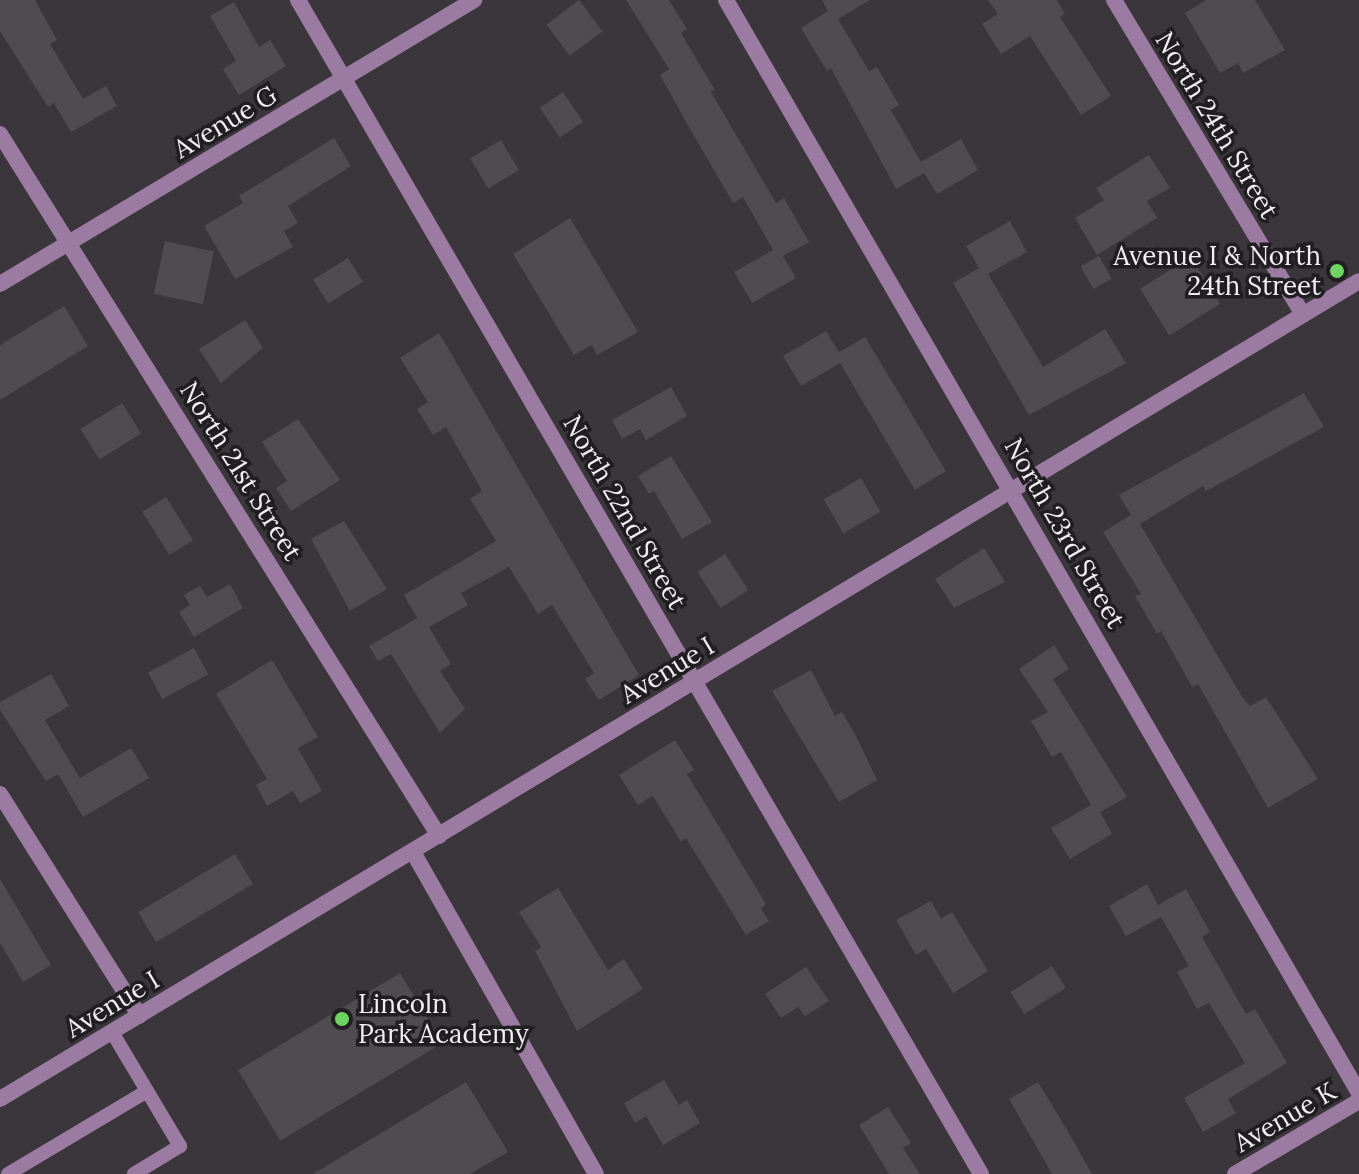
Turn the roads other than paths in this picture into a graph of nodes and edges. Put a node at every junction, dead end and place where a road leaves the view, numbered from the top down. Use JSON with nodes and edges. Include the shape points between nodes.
{"nodes":[{"id":1,"x":298,"y":0,"type":"edge"},
{"id":2,"x":474,"y":0,"type":"edge"},
{"id":3,"x":726,"y":0,"type":"edge"},
{"id":4,"x":1114,"y":0,"type":"edge"},
{"id":5,"x":343,"y":79,"type":"junction"},
{"id":6,"x":0,"y":134,"type":"edge"},
{"id":7,"x":69,"y":242,"type":"junction"},
{"id":8,"x":1359,"y":281,"type":"edge"},
{"id":9,"x":0,"y":284,"type":"edge"},
{"id":10,"x":1303,"y":315,"type":"junction"},
{"id":11,"x":1011,"y":487,"type":"junction"},
{"id":12,"x":696,"y":681,"type":"junction"},
{"id":13,"x":0,"y":794,"type":"edge"},
{"id":14,"x":439,"y":836,"type":"junction"},
{"id":15,"x":413,"y":852,"type":"junction"},
{"id":16,"x":140,"y":1016,"type":"junction"},
{"id":17,"x":112,"y":1032,"type":"junction"},
{"id":18,"x":147,"y":1091,"type":"junction"},
{"id":19,"x":1359,"y":1093,"type":"edge"},
{"id":20,"x":0,"y":1099,"type":"edge"},
{"id":21,"x":1359,"y":1101,"type":"edge"},
{"id":22,"x":8,"y":1174,"type":"edge"},
{"id":23,"x":134,"y":1174,"type":"edge"},
{"id":24,"x":596,"y":1174,"type":"edge"},
{"id":25,"x":981,"y":1174,"type":"edge"},
{"id":26,"x":1235,"y":1174,"type":"edge"}],
"edges":[{"from":1,"to":5,"type":"street","name":"North 22nd Street"},
{"from":2,"to":5,"type":"street","name":"Avenue G"},
{"from":3,"to":11,"type":"street","name":"North 23rd Street"},
{"from":4,"to":10,"type":"street","name":"North 24th Street"},
{"from":5,"to":7,"type":"street","name":"Avenue G"},
{"from":5,"to":12,"type":"street","name":"North 22nd Street"},
{"from":6,"to":7,"type":"street","name":"North 21st Street"},
{"from":7,"to":9,"type":"street","name":"Avenue G"},
{"from":7,"to":14,"type":"street","name":"North 21st Street"},
{"from":8,"to":10,"type":"street","name":"Avenue I"},
{"from":10,"to":11,"type":"street","name":"Avenue I"},
{"from":11,"to":12,"type":"street","name":"Avenue I"},
{"from":11,"to":19,"type":"street","name":"North 23rd Street"},
{"from":12,"to":14,"type":"street","name":"Avenue I"},
{"from":12,"to":25,"type":"street","name":"North 22nd Street"},
{"from":13,"to":16,"type":"street"},
{"from":14,"to":15,"type":"street","name":"Avenue I"},
{"from":15,"to":16,"type":"street","name":"Avenue I"},
{"from":15,"to":24,"type":"street"},
{"from":16,"to":17,"type":"street","name":"Avenue I"},
{"from":17,"to":18,"type":"lane"},
{"from":17,"to":20,"type":"street","name":"Avenue I"},
{"from":18,"to":22,"type":"lane"},
{"from":18,"to":23,"type":"lane","via":[[180,1146]]},
{"from":21,"to":26,"type":"street","name":"Avenue K"}]}
